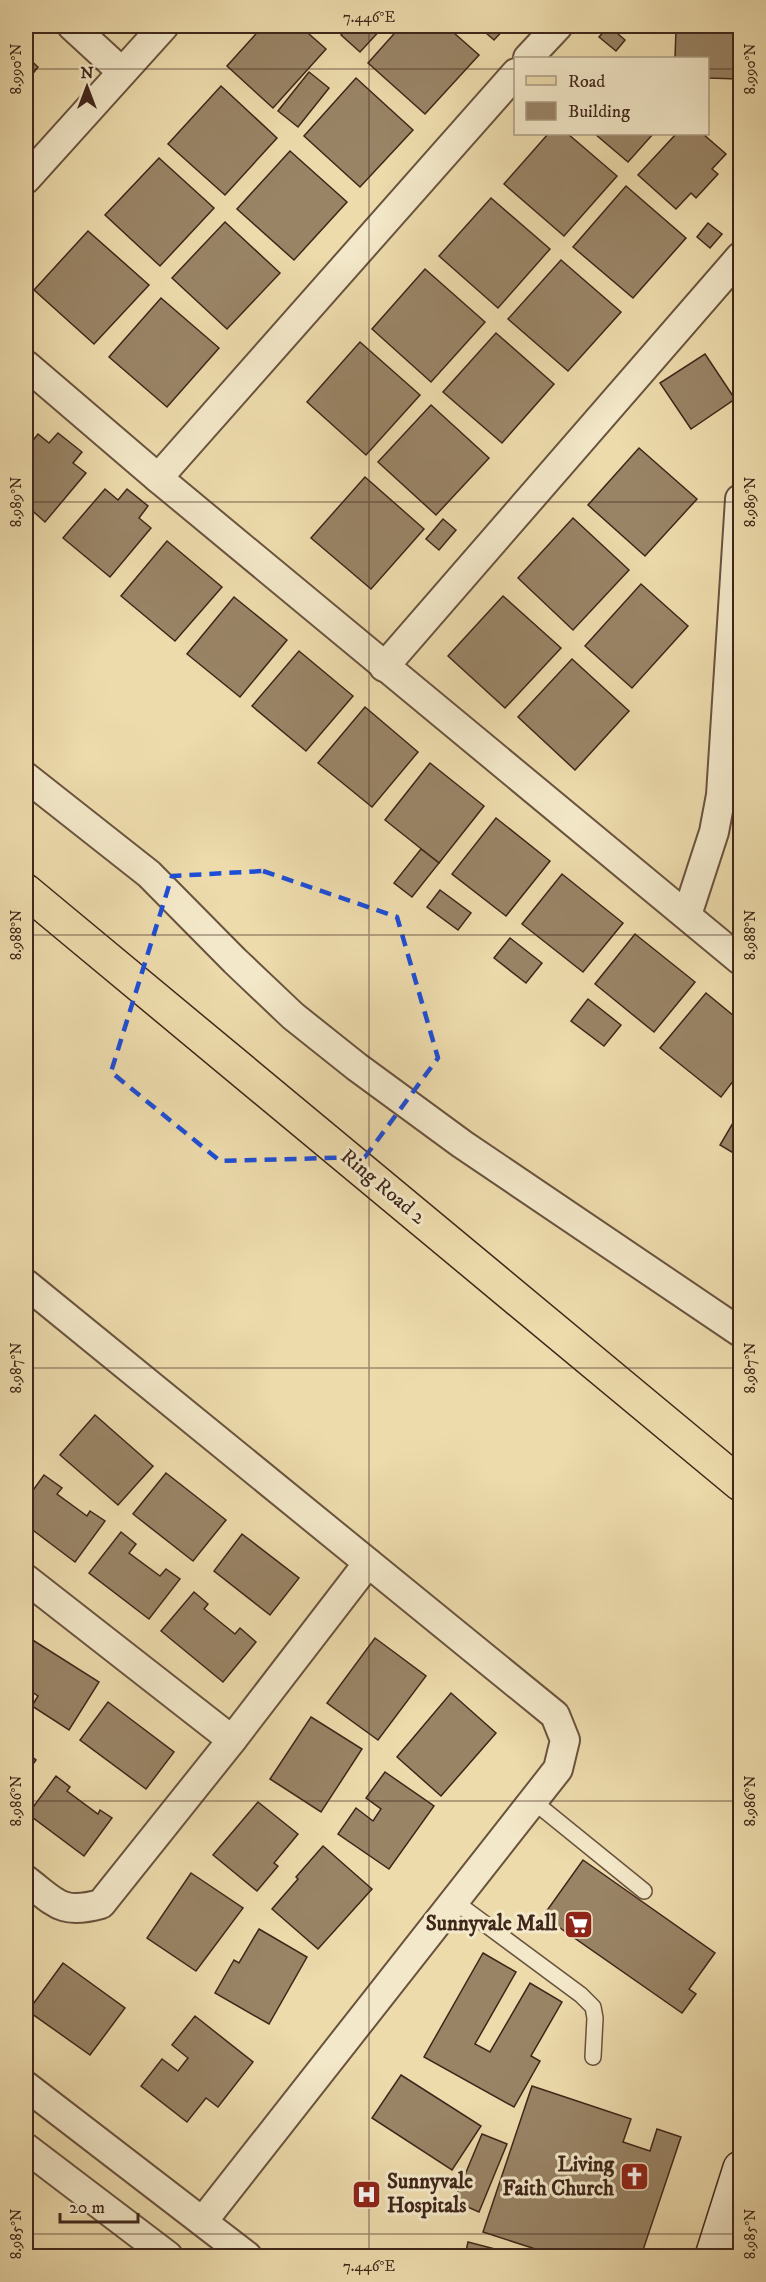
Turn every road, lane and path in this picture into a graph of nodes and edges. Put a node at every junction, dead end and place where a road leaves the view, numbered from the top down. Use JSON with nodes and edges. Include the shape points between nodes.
{"nodes":[{"id":1,"x":72,"y":26,"type":"edge"},
{"id":2,"x":164,"y":26,"type":"edge"},
{"id":3,"x":558,"y":26,"type":"edge"},
{"id":4,"x":529,"y":57,"type":"edge"},
{"id":5,"x":122,"y":72,"type":"junction"},
{"id":6,"x":514,"y":75,"type":"edge"},
{"id":7,"x":26,"y":179,"type":"edge"},
{"id":8,"x":741,"y":256,"type":"edge"},
{"id":9,"x":26,"y":365,"type":"edge"},
{"id":10,"x":158,"y":478,"type":"junction"},
{"id":11,"x":741,"y":500,"type":"edge"},
{"id":12,"x":384,"y":667,"type":"junction"},
{"id":13,"x":26,"y":777,"type":"edge"},
{"id":14,"x":26,"y":891,"type":"edge"},
{"id":15,"x":687,"y":915,"type":"junction"},
{"id":16,"x":741,"y":960,"type":"edge"},
{"id":17,"x":26,"y":1284,"type":"edge"},
{"id":18,"x":741,"y":1332,"type":"edge"},
{"id":19,"x":741,"y":1484,"type":"edge"},
{"id":20,"x":368,"y":1563,"type":"junction"},
{"id":21,"x":26,"y":1579,"type":"edge"},
{"id":22,"x":232,"y":1740,"type":"junction"},
{"id":23,"x":532,"y":1801,"type":"junction"},
{"id":24,"x":26,"y":1880,"type":"edge"},
{"id":25,"x":644,"y":1891,"type":"dead end"},
{"id":26,"x":454,"y":1901,"type":"junction"},
{"id":27,"x":593,"y":2057,"type":"dead end"},
{"id":28,"x":26,"y":2086,"type":"edge"},
{"id":29,"x":26,"y":2148,"type":"edge"},
{"id":30,"x":741,"y":2168,"type":"edge"},
{"id":31,"x":203,"y":2221,"type":"junction"},
{"id":32,"x":168,"y":2256,"type":"edge"},
{"id":33,"x":247,"y":2256,"type":"edge"},
{"id":34,"x":712,"y":2256,"type":"edge"}],
"edges":[{"from":1,"to":5,"type":"street"},
{"from":2,"to":5,"type":"street"},
{"from":3,"to":4,"type":"street"},
{"from":5,"to":7,"type":"street"},
{"from":6,"to":10,"type":"street"},
{"from":8,"to":12,"type":"street"},
{"from":9,"to":10,"type":"street"},
{"from":10,"to":12,"type":"street"},
{"from":11,"to":15,"type":"street","via":[[721,795],[714,832]]},
{"from":12,"to":15,"type":"street"},
{"from":13,"to":18,"type":"street","via":[[148,874],[293,1016],[357,1067],[481,1157]]},
{"from":14,"to":19,"type":"main road","name":"Ring Road 2"},
{"from":15,"to":16,"type":"street"},
{"from":17,"to":20,"type":"street"},
{"from":20,"to":22,"type":"street"},
{"from":20,"to":23,"type":"street","via":[[555,1715],[565,1740],[558,1769]]},
{"from":21,"to":22,"type":"street"},
{"from":22,"to":24,"type":"street","via":[[101,1904],[80,1910],[61,1907]]},
{"from":23,"to":25,"type":"lane"},
{"from":23,"to":26,"type":"street"},
{"from":26,"to":27,"type":"lane","via":[[593,2007]]},
{"from":26,"to":31,"type":"street"},
{"from":28,"to":31,"type":"street"},
{"from":29,"to":32,"type":"street"},
{"from":30,"to":34,"type":"main road"},
{"from":31,"to":33,"type":"street"}]}
